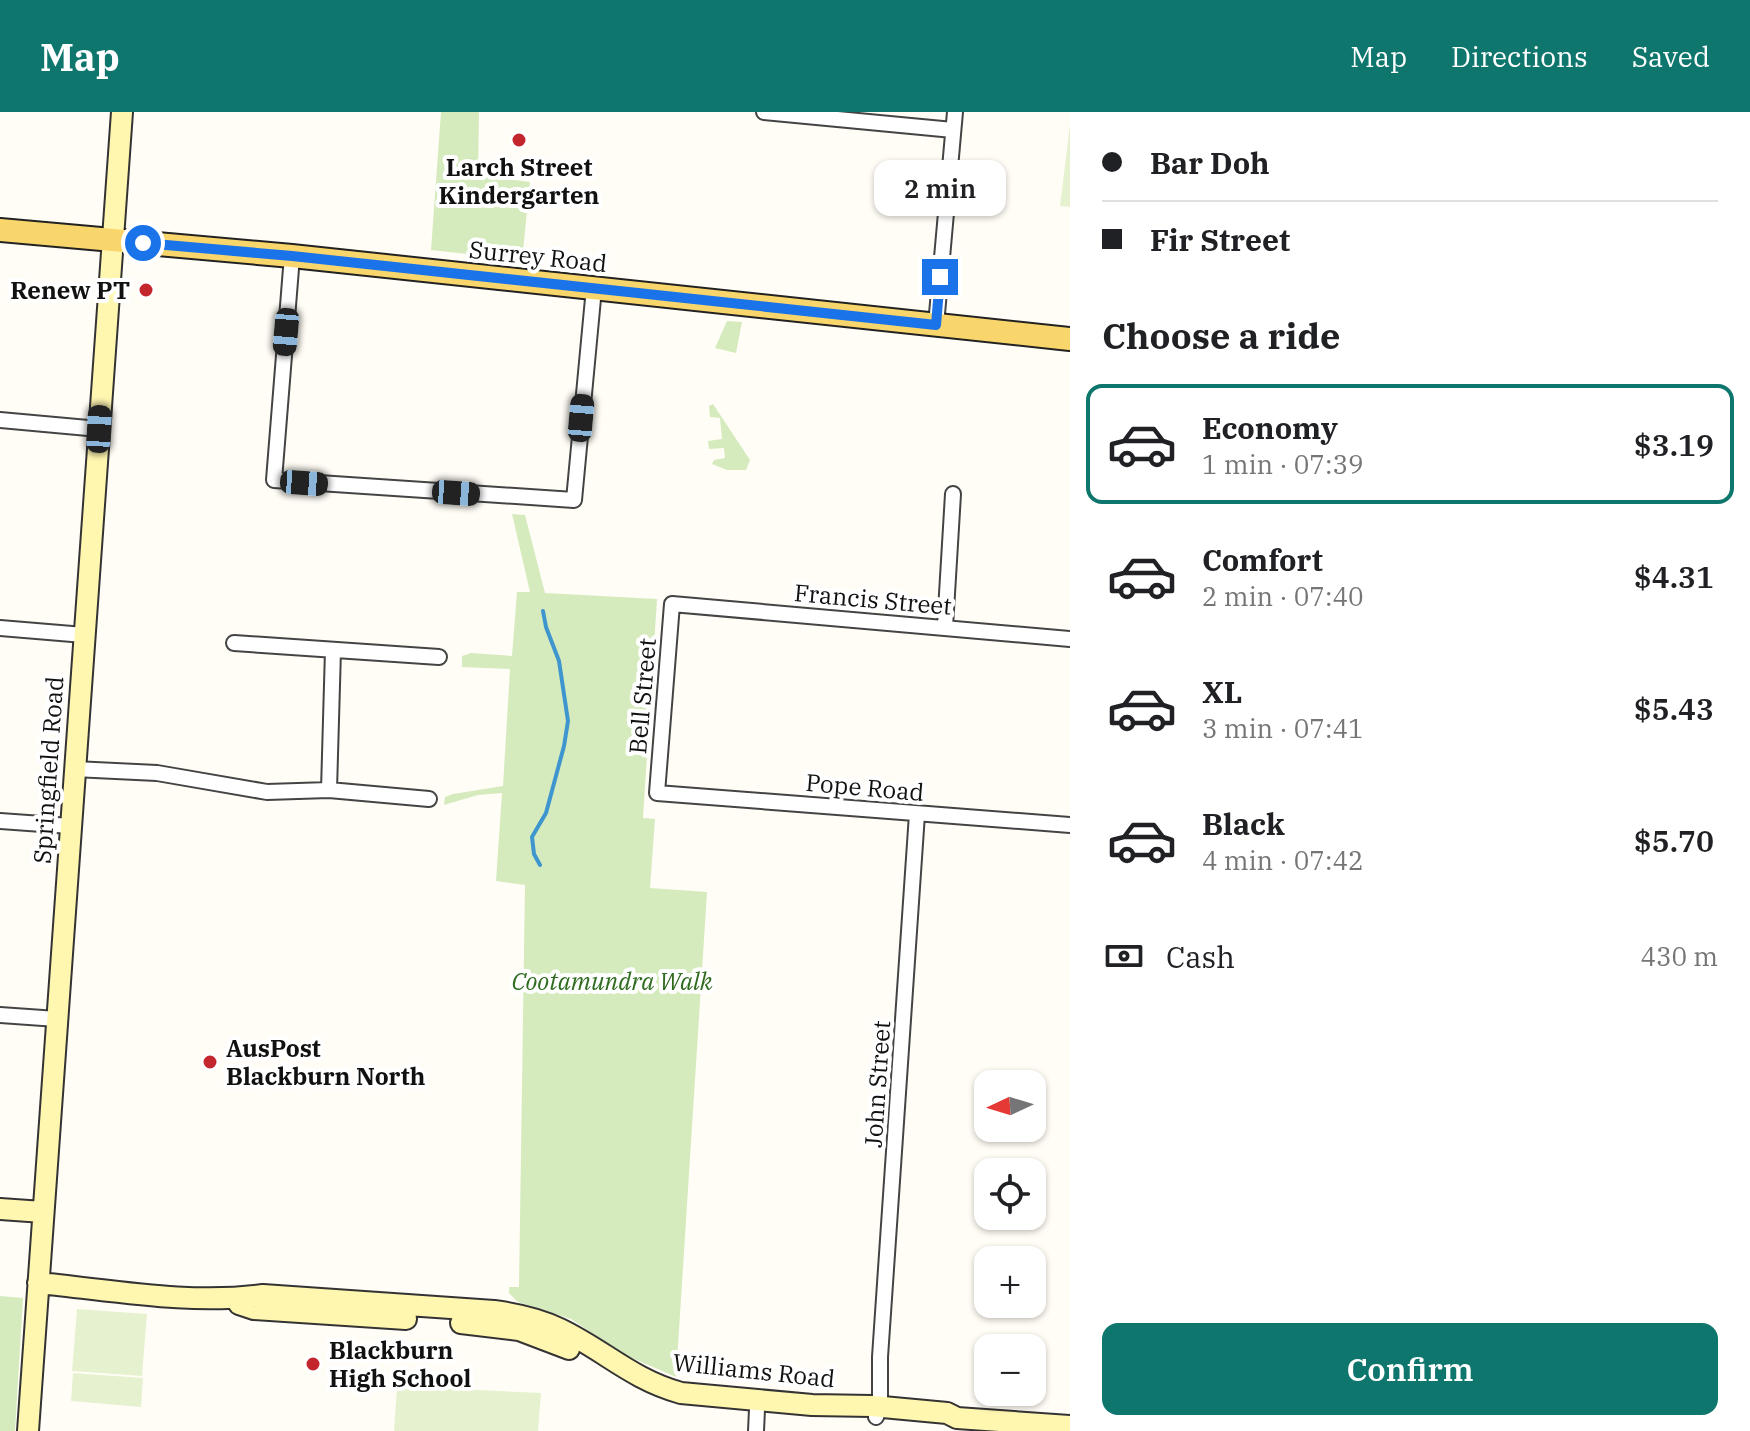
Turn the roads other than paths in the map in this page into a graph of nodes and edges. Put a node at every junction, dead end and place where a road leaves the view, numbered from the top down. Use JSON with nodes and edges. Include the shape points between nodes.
{"nodes":[{"id":1,"x":122,"y":112,"type":"edge"},
{"id":2,"x":764,"y":112,"type":"edge"},
{"id":3,"x":955,"y":112,"type":"edge"},
{"id":4,"x":953,"y":130,"type":"junction"},
{"id":5,"x":0,"y":230,"type":"edge"},
{"id":6,"x":113,"y":241,"type":"junction"},
{"id":7,"x":292,"y":256,"type":"junction"},
{"id":8,"x":594,"y":288,"type":"junction"},
{"id":9,"x":936,"y":325,"type":"junction"},
{"id":10,"x":1070,"y":339,"type":"edge"},
{"id":11,"x":0,"y":420,"type":"edge"},
{"id":12,"x":99,"y":429,"type":"junction"},
{"id":13,"x":953,"y":494,"type":"dead end"},
{"id":14,"x":672,"y":604,"type":"joint"},
{"id":15,"x":945,"y":627,"type":"junction"},
{"id":16,"x":0,"y":628,"type":"edge"},
{"id":17,"x":84,"y":635,"type":"junction"},
{"id":18,"x":1070,"y":639,"type":"edge"},
{"id":19,"x":234,"y":643,"type":"dead end"},
{"id":20,"x":333,"y":650,"type":"junction"},
{"id":21,"x":439,"y":657,"type":"dead end"},
{"id":22,"x":74,"y":769,"type":"junction"},
{"id":23,"x":329,"y":790,"type":"junction"},
{"id":24,"x":657,"y":793,"type":"joint"},
{"id":25,"x":429,"y":799,"type":"dead end"},
{"id":26,"x":917,"y":814,"type":"junction"},
{"id":27,"x":0,"y":821,"type":"edge"},
{"id":28,"x":1070,"y":825,"type":"edge"},
{"id":29,"x":70,"y":826,"type":"junction"},
{"id":30,"x":0,"y":1015,"type":"edge"},
{"id":31,"x":57,"y":1019,"type":"junction"},
{"id":32,"x":0,"y":1209,"type":"edge"},
{"id":33,"x":43,"y":1212,"type":"junction"},
{"id":34,"x":38,"y":1283,"type":"junction"},
{"id":35,"x":415,"y":1306,"type":"junction"},
{"id":36,"x":351,"y":1308,"type":"junction"},
{"id":37,"x":397,"y":1318,"type":"junction"},
{"id":38,"x":660,"y":1394,"type":"junction"},
{"id":39,"x":757,"y":1404,"type":"junction"},
{"id":40,"x":884,"y":1412,"type":"junction"},
{"id":41,"x":1014,"y":1426,"type":"edge"},
{"id":42,"x":1070,"y":1426,"type":"edge"},
{"id":43,"x":28,"y":1431,"type":"edge"},
{"id":44,"x":756,"y":1431,"type":"edge"}],
"edges":[{"from":1,"to":6,"type":"main road","name":"Springfield Road"},
{"from":2,"to":4,"type":"street"},
{"from":3,"to":4,"type":"street"},
{"from":4,"to":9,"type":"street"},
{"from":5,"to":6,"type":"main road","name":"Surrey Road"},
{"from":6,"to":7,"type":"main road","name":"Surrey Road"},
{"from":6,"to":12,"type":"main road","name":"Springfield Road"},
{"from":7,"to":8,"type":"main road","name":"Surrey Road"},
{"from":7,"to":8,"type":"street","via":[[274,480],[574,500]]},
{"from":8,"to":9,"type":"main road","name":"Surrey Road"},
{"from":9,"to":10,"type":"main road","name":"Surrey Road"},
{"from":11,"to":12,"type":"street"},
{"from":12,"to":17,"type":"main road","name":"Springfield Road"},
{"from":13,"to":15,"type":"street"},
{"from":14,"to":15,"type":"street","name":"Francis Street"},
{"from":14,"to":24,"type":"street","name":"Bell Street"},
{"from":15,"to":18,"type":"street","name":"Francis Street"},
{"from":16,"to":17,"type":"street"},
{"from":17,"to":22,"type":"main road","name":"Springfield Road"},
{"from":19,"to":20,"type":"street"},
{"from":20,"to":21,"type":"street"},
{"from":20,"to":23,"type":"street"},
{"from":22,"to":23,"type":"street","via":[[157,773],[267,792]]},
{"from":22,"to":29,"type":"main road","name":"Springfield Road"},
{"from":23,"to":25,"type":"street"},
{"from":24,"to":26,"type":"street","name":"Pope Road"},
{"from":26,"to":28,"type":"street","name":"Pope Road"},
{"from":26,"to":40,"type":"street","name":"John Street","via":[[880,1357]]},
{"from":27,"to":29,"type":"street"},
{"from":29,"to":31,"type":"main road","name":"Springfield Road"},
{"from":30,"to":31,"type":"street"},
{"from":31,"to":33,"type":"main road","name":"Springfield Road"},
{"from":32,"to":33,"type":"main road"},
{"from":33,"to":34,"type":"main road","name":"Springfield Road"},
{"from":34,"to":36,"type":"main road","name":"Williams Road","via":[[227,1300],[263,1295],[296,1305]]},
{"from":34,"to":43,"type":"main road","name":"Springfield Road"},
{"from":35,"to":36,"type":"main road","name":"Williams Road"},
{"from":35,"to":37,"type":"main road"},
{"from":35,"to":38,"type":"main road","name":"Williams Road","via":[[538,1320],[574,1337]]},
{"from":36,"to":37,"type":"main road","name":"Williams Road"},
{"from":37,"to":38,"type":"main road","name":"Williams Road","via":[[484,1324],[537,1335],[580,1354],[623,1384]]},
{"from":38,"to":39,"type":"main road","name":"Williams Road"},
{"from":39,"to":40,"type":"main road","name":"Williams Road"},
{"from":39,"to":44,"type":"street"},
{"from":40,"to":41,"type":"main road","name":"Williams Road"},
{"from":41,"to":42,"type":"main road","name":"Williams Road"}]}
